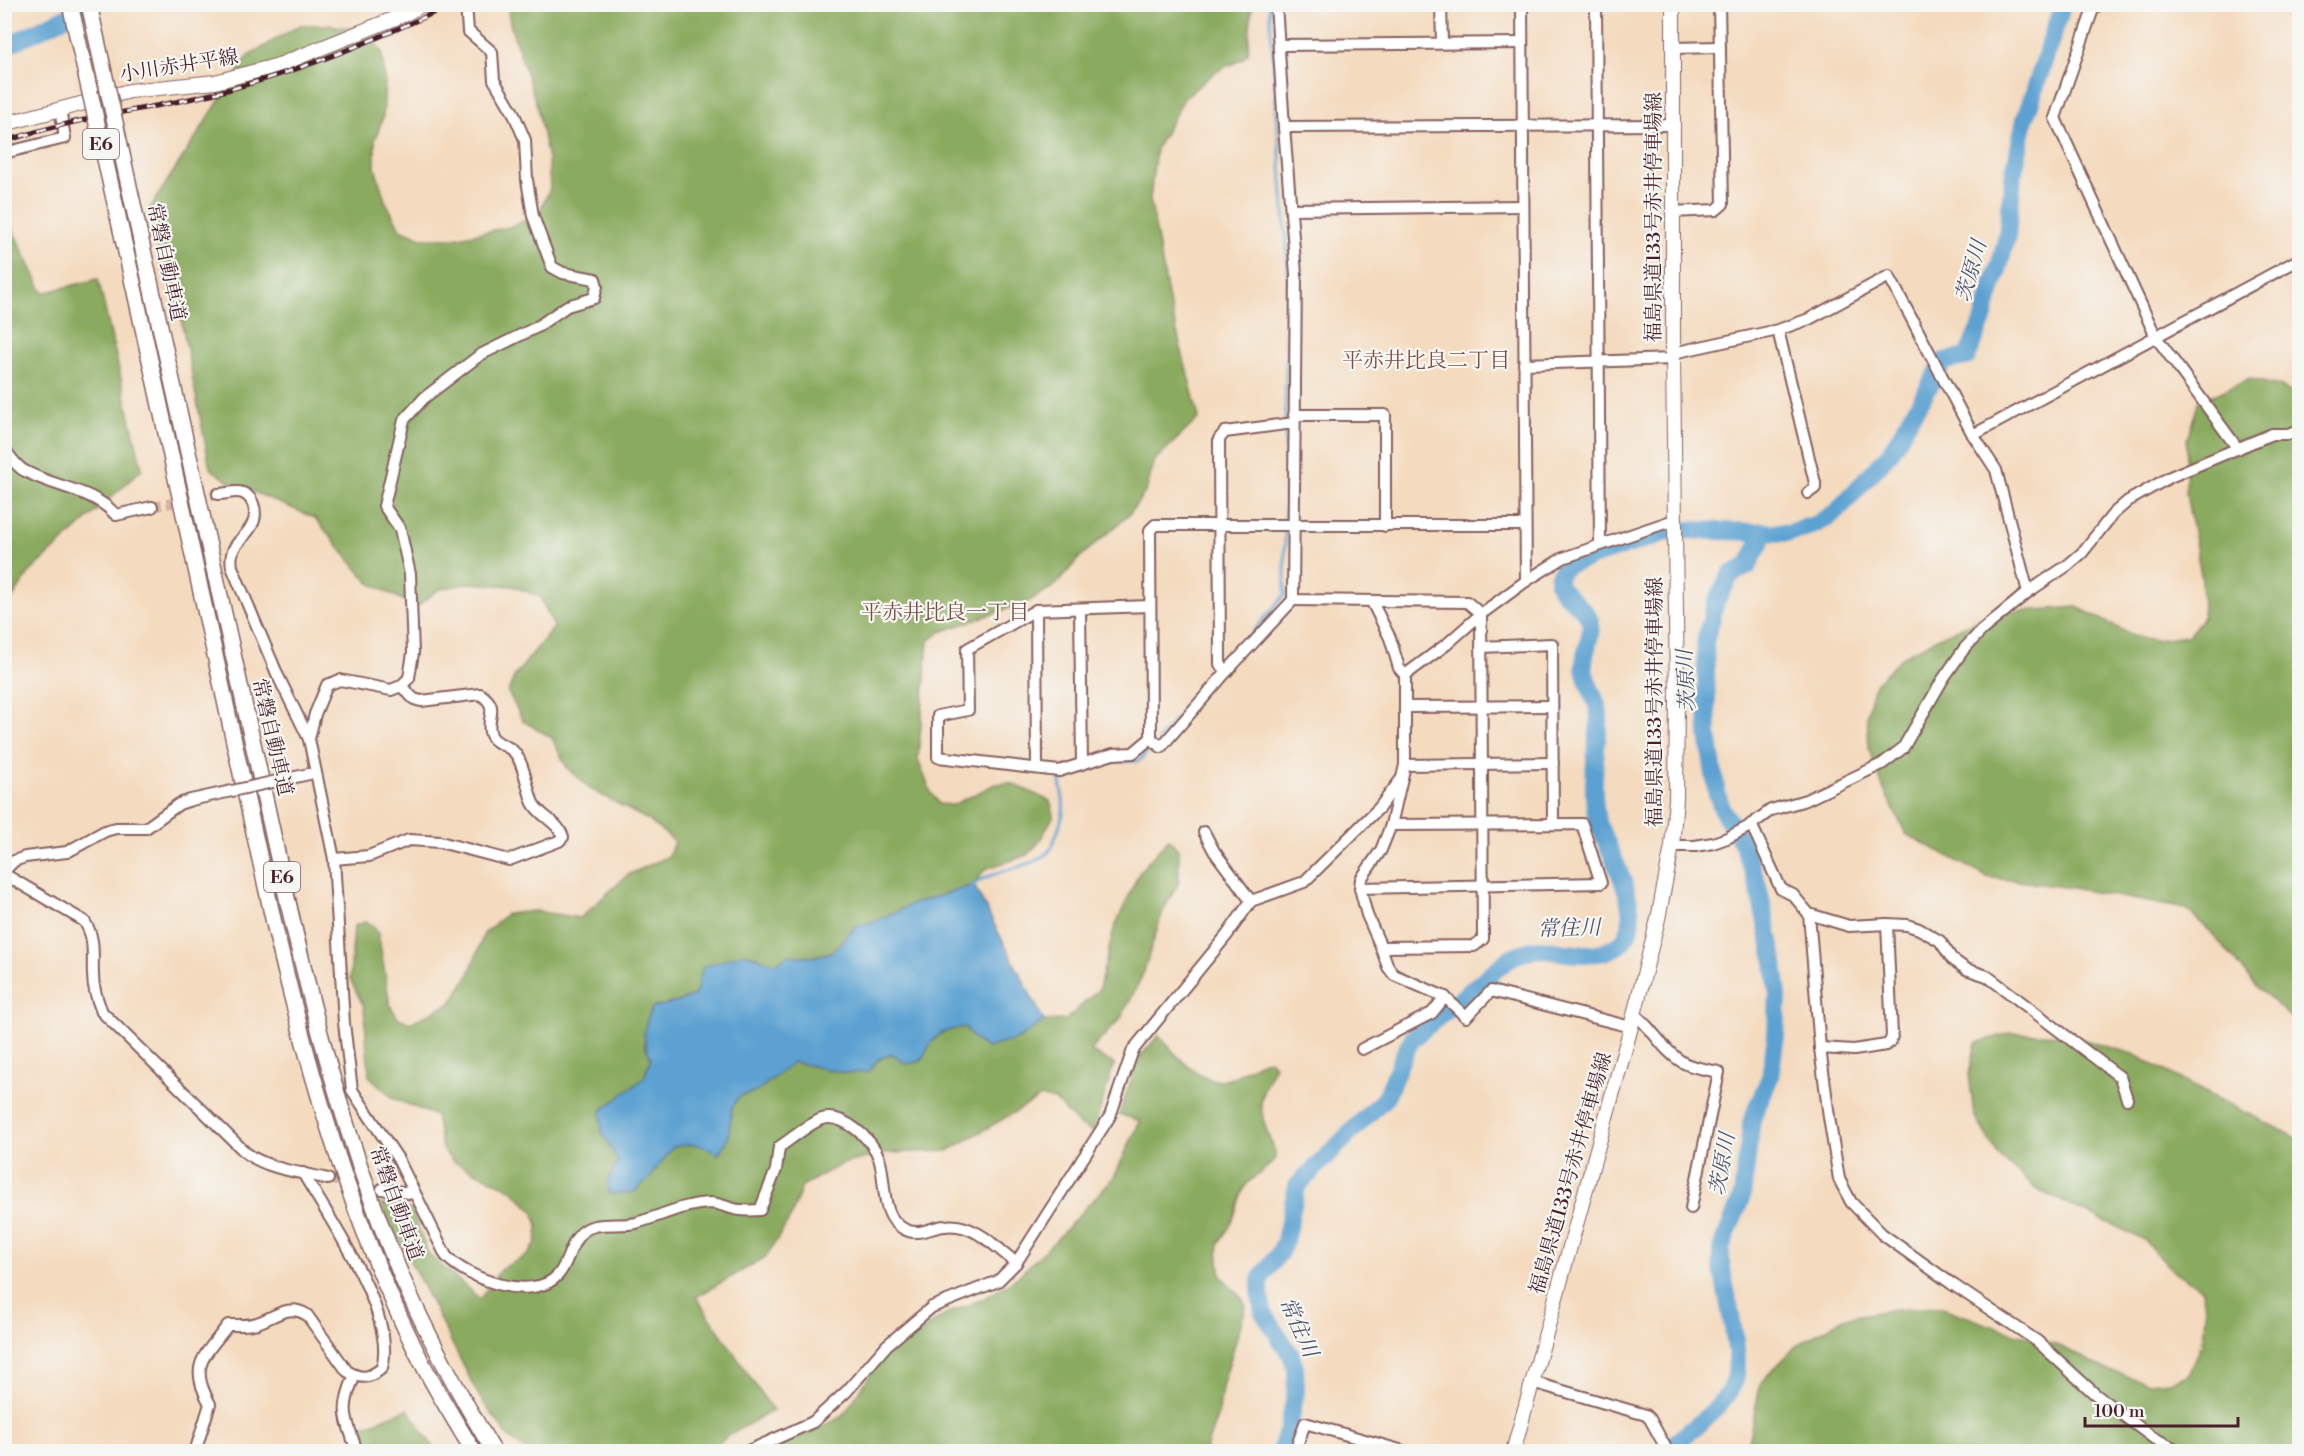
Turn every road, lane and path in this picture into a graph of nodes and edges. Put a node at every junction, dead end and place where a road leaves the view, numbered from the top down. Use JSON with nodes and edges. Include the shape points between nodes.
{"nodes":[{"id":1,"x":70,"y":4,"type":"edge"},
{"id":2,"x":89,"y":4,"type":"edge"},
{"id":3,"x":423,"y":4,"type":"edge"},
{"id":4,"x":1276,"y":4,"type":"edge"},
{"id":5,"x":1441,"y":4,"type":"edge"},
{"id":6,"x":1522,"y":4,"type":"edge"},
{"id":7,"x":1596,"y":4,"type":"edge"},
{"id":8,"x":1673,"y":4,"type":"edge"},
{"id":9,"x":1719,"y":4,"type":"edge"},
{"id":10,"x":2097,"y":4,"type":"edge"},
{"id":11,"x":468,"y":6,"type":"edge"},
{"id":12,"x":1442,"y":43,"type":"junction"},
{"id":13,"x":1522,"y":43,"type":"junction"},
{"id":14,"x":1279,"y":45,"type":"junction"},
{"id":15,"x":1720,"y":47,"type":"junction"},
{"id":16,"x":1672,"y":48,"type":"junction"},
{"id":17,"x":60,"y":109,"type":"junction"},
{"id":18,"x":4,"y":124,"type":"edge"},
{"id":19,"x":1523,"y":125,"type":"junction"},
{"id":20,"x":1597,"y":125,"type":"junction"},
{"id":21,"x":1672,"y":125,"type":"junction"},
{"id":22,"x":1284,"y":127,"type":"junction"},
{"id":23,"x":4,"y":153,"type":"edge"},
{"id":24,"x":1523,"y":206,"type":"junction"},
{"id":25,"x":1290,"y":209,"type":"junction"},
{"id":26,"x":1672,"y":212,"type":"junction"},
{"id":27,"x":2300,"y":259,"type":"edge"},
{"id":28,"x":1778,"y":330,"type":"junction"},
{"id":29,"x":2156,"y":337,"type":"junction"},
{"id":30,"x":1673,"y":356,"type":"junction"},
{"id":31,"x":1599,"y":361,"type":"junction"},
{"id":32,"x":1524,"y":364,"type":"junction"},
{"id":33,"x":1289,"y":422,"type":"junction"},
{"id":34,"x":2300,"y":430,"type":"edge"},
{"id":35,"x":1973,"y":435,"type":"junction"},
{"id":36,"x":2238,"y":448,"type":"junction"},
{"id":37,"x":4,"y":449,"type":"edge"},
{"id":38,"x":1808,"y":493,"type":"dead end"},
{"id":39,"x":218,"y":494,"type":"tunnel mouth"},
{"id":40,"x":152,"y":507,"type":"tunnel mouth"},
{"id":41,"x":1219,"y":525,"type":"junction"},
{"id":42,"x":1526,"y":525,"type":"junction"},
{"id":43,"x":1288,"y":526,"type":"junction"},
{"id":44,"x":1385,"y":526,"type":"junction"},
{"id":45,"x":1674,"y":527,"type":"junction"},
{"id":46,"x":1600,"y":545,"type":"junction"},
{"id":47,"x":1526,"y":581,"type":"junction"},
{"id":48,"x":2028,"y":591,"type":"junction"},
{"id":49,"x":1293,"y":600,"type":"junction"},
{"id":50,"x":1372,"y":602,"type":"junction"},
{"id":51,"x":1150,"y":606,"type":"junction"},
{"id":52,"x":1080,"y":609,"type":"junction"},
{"id":53,"x":1036,"y":610,"type":"junction"},
{"id":54,"x":1481,"y":614,"type":"junction"},
{"id":55,"x":1481,"y":647,"type":"junction"},
{"id":56,"x":1223,"y":668,"type":"junction"},
{"id":57,"x":1405,"y":675,"type":"junction"},
{"id":58,"x":401,"y":686,"type":"junction"},
{"id":59,"x":1481,"y":706,"type":"junction"},
{"id":60,"x":1552,"y":706,"type":"junction"},
{"id":61,"x":1406,"y":707,"type":"junction"},
{"id":62,"x":309,"y":739,"type":"junction"},
{"id":63,"x":1154,"y":741,"type":"junction"},
{"id":64,"x":1082,"y":763,"type":"junction"},
{"id":65,"x":1553,"y":763,"type":"junction"},
{"id":66,"x":1481,"y":764,"type":"junction"},
{"id":67,"x":1405,"y":765,"type":"junction"},
{"id":68,"x":1037,"y":768,"type":"junction"},
{"id":69,"x":313,"y":773,"type":"junction"},
{"id":70,"x":1402,"y":778,"type":"junction"},
{"id":71,"x":1553,"y":824,"type":"junction"},
{"id":72,"x":1391,"y":825,"type":"junction"},
{"id":73,"x":1481,"y":825,"type":"junction"},
{"id":74,"x":1750,"y":825,"type":"junction"},
{"id":75,"x":1204,"y":832,"type":"dead end"},
{"id":76,"x":1672,"y":846,"type":"junction"},
{"id":77,"x":334,"y":859,"type":"junction"},
{"id":78,"x":4,"y":873,"type":"edge"},
{"id":79,"x":1482,"y":885,"type":"junction"},
{"id":80,"x":1360,"y":888,"type":"junction"},
{"id":81,"x":1251,"y":901,"type":"junction"},
{"id":82,"x":1809,"y":914,"type":"junction"},
{"id":83,"x":1887,"y":924,"type":"junction"},
{"id":84,"x":1381,"y":947,"type":"junction"},
{"id":85,"x":1448,"y":999,"type":"junction"},
{"id":86,"x":1632,"y":1020,"type":"junction"},
{"id":87,"x":1820,"y":1048,"type":"junction"},
{"id":88,"x":1362,"y":1049,"type":"dead end"},
{"id":89,"x":2127,"y":1099,"type":"dead end"},
{"id":90,"x":303,"y":1173,"type":"junction"},
{"id":91,"x":328,"y":1179,"type":"tunnel mouth"},
{"id":92,"x":382,"y":1190,"type":"tunnel mouth"},
{"id":93,"x":415,"y":1194,"type":"junction"},
{"id":94,"x":1691,"y":1208,"type":"dead end"},
{"id":95,"x":1016,"y":1263,"type":"junction"},
{"id":96,"x":355,"y":1375,"type":"junction"},
{"id":97,"x":1532,"y":1382,"type":"junction"},
{"id":98,"x":195,"y":1452,"type":"edge"},
{"id":99,"x":357,"y":1452,"type":"edge"},
{"id":100,"x":474,"y":1452,"type":"edge"},
{"id":101,"x":494,"y":1452,"type":"edge"},
{"id":102,"x":746,"y":1452,"type":"edge"},
{"id":103,"x":1296,"y":1452,"type":"edge"},
{"id":104,"x":1407,"y":1452,"type":"edge"},
{"id":105,"x":1512,"y":1452,"type":"edge"},
{"id":106,"x":1668,"y":1452,"type":"edge"},
{"id":107,"x":2181,"y":1452,"type":"edge"}],
"edges":[{"from":1,"to":100,"type":"highway","name":"常磐自動車道","number":"E6","bridge":true,"via":[[274,923],[317,1093],[343,1176],[387,1288],[416,1350]]},
{"from":2,"to":101,"type":"highway","name":"常磐自動車道","number":"E6","bridge":true,"via":[[288,902],[333,1083],[404,1282],[447,1371]]},
{"from":3,"to":17,"type":"main road","name":"小川赤井平線","via":[[279,65],[216,82],[130,91]]},
{"from":4,"to":14,"type":"street"},
{"from":5,"to":12,"type":"street"},
{"from":6,"to":13,"type":"street"},
{"from":7,"to":20,"type":"street"},
{"from":8,"to":16,"type":"main road","name":"福島県道133号赤井停車場線"},
{"from":9,"to":15,"type":"street"},
{"from":10,"to":29,"type":"street","via":[[2055,118]]},
{"from":11,"to":58,"type":"street","via":[[468,31],[492,52],[494,80],[525,140],[533,216],[552,267],[562,273],[595,279],[597,286],[594,298],[567,306],[537,327],[480,355],[424,398],[404,420],[384,506],[400,529],[410,574],[413,653],[409,678]]},
{"from":12,"to":13,"type":"street"},
{"from":12,"to":14,"type":"street"},
{"from":13,"to":19,"type":"street"},
{"from":14,"to":22,"type":"street"},
{"from":15,"to":16,"type":"street"},
{"from":15,"to":26,"type":"street","via":[[1723,204],[1716,210]]},
{"from":16,"to":21,"type":"main road","name":"福島県道133号赤井停車場線"},
{"from":17,"to":18,"type":"main road","name":"小川赤井平線"},
{"from":17,"to":23,"type":"street","via":[[65,138]]},
{"from":19,"to":20,"type":"street"},
{"from":19,"to":22,"type":"street"},
{"from":19,"to":24,"type":"street"},
{"from":20,"to":21,"type":"street"},
{"from":20,"to":31,"type":"street"},
{"from":21,"to":26,"type":"main road","name":"福島県道133号赤井停車場線"},
{"from":22,"to":25,"type":"street"},
{"from":24,"to":25,"type":"street"},
{"from":24,"to":32,"type":"street"},
{"from":25,"to":33,"type":"street","via":[[1296,274]]},
{"from":26,"to":30,"type":"main road","name":"福島県道133号赤井停車場線"},
{"from":27,"to":29,"type":"street"},
{"from":28,"to":30,"type":"street"},
{"from":28,"to":35,"type":"street","via":[[1809,319],[1889,276]]},
{"from":28,"to":38,"type":"street","via":[[1815,483]]},
{"from":29,"to":35,"type":"street"},
{"from":29,"to":36,"type":"street"},
{"from":30,"to":31,"type":"street"},
{"from":30,"to":45,"type":"main road","name":"福島県道133号赤井停車場線"},
{"from":31,"to":32,"type":"street"},
{"from":31,"to":46,"type":"street"},
{"from":32,"to":42,"type":"street"},
{"from":33,"to":41,"type":"street","via":[[1225,432],[1219,439]]},
{"from":33,"to":43,"type":"street"},
{"from":33,"to":44,"type":"street","via":[[1385,415]]},
{"from":34,"to":36,"type":"street","via":[[2272,434]]},
{"from":35,"to":48,"type":"street","via":[[1996,470]]},
{"from":36,"to":48,"type":"street","via":[[2170,477],[2128,501],[2082,553]]},
{"from":37,"to":40,"type":"street","via":[[23,470],[96,498],[116,515]]},
{"from":39,"to":62,"type":"street","via":[[239,492],[254,504],[256,514],[235,547],[232,567]]},
{"from":41,"to":43,"type":"street"},
{"from":41,"to":51,"type":"street","via":[[1155,525],[1150,530]]},
{"from":41,"to":56,"type":"street"},
{"from":42,"to":44,"type":"street"},
{"from":42,"to":47,"type":"street"},
{"from":43,"to":44,"type":"street"},
{"from":43,"to":49,"type":"street"},
{"from":45,"to":46,"type":"street"},
{"from":45,"to":76,"type":"main road","name":"福島県道133号赤井停車場線","via":[[1677,702]]},
{"from":46,"to":47,"type":"street","via":[[1563,558]]},
{"from":47,"to":54,"type":"street"},
{"from":48,"to":74,"type":"street","via":[[1964,649],[1903,748],[1882,764],[1806,800],[1771,810]]},
{"from":49,"to":50,"type":"street"},
{"from":49,"to":56,"type":"street"},
{"from":50,"to":54,"type":"street","via":[[1467,602]]},
{"from":50,"to":57,"type":"street"},
{"from":51,"to":52,"type":"street"},
{"from":51,"to":63,"type":"street"},
{"from":52,"to":53,"type":"street"},
{"from":52,"to":64,"type":"street"},
{"from":53,"to":68,"type":"street"},
{"from":53,"to":68,"type":"street","via":[[967,649],[968,710],[938,716],[938,758]]},
{"from":54,"to":55,"type":"street"},
{"from":54,"to":57,"type":"street"},
{"from":55,"to":59,"type":"street"},
{"from":55,"to":60,"type":"street","via":[[1552,644]]},
{"from":56,"to":63,"type":"street","via":[[1161,747]]},
{"from":57,"to":61,"type":"street"},
{"from":58,"to":62,"type":"street","via":[[391,690],[340,680],[327,685]]},
{"from":58,"to":77,"type":"street","via":[[414,699],[480,694],[488,699],[493,712],[491,735],[514,751],[534,804],[563,837],[509,860],[440,842],[409,840],[369,856]]},
{"from":59,"to":60,"type":"street"},
{"from":59,"to":61,"type":"street"},
{"from":59,"to":66,"type":"street"},
{"from":60,"to":65,"type":"street"},
{"from":61,"to":67,"type":"street"},
{"from":62,"to":69,"type":"street"},
{"from":63,"to":64,"type":"street","via":[[1133,753]]},
{"from":64,"to":68,"type":"street","via":[[1059,771]]},
{"from":65,"to":66,"type":"street"},
{"from":65,"to":71,"type":"street"},
{"from":66,"to":67,"type":"street"},
{"from":66,"to":73,"type":"street"},
{"from":67,"to":70,"type":"street"},
{"from":69,"to":77,"type":"street"},
{"from":69,"to":78,"type":"street","bridge":true,"via":[[191,800],[146,828],[105,831],[67,852],[14,861]]},
{"from":70,"to":72,"type":"street"},
{"from":70,"to":81,"type":"street","via":[[1379,808],[1304,882]]},
{"from":71,"to":73,"type":"street"},
{"from":71,"to":79,"type":"street","via":[[1582,824],[1601,884]]},
{"from":72,"to":73,"type":"street"},
{"from":72,"to":80,"type":"street","via":[[1381,850],[1361,879]]},
{"from":73,"to":79,"type":"street"},
{"from":74,"to":76,"type":"street","via":[[1713,843]]},
{"from":74,"to":82,"type":"street","via":[[1781,889]]},
{"from":75,"to":81,"type":"street"},
{"from":76,"to":86,"type":"main road","name":"福島県道133号赤井停車場線"},
{"from":77,"to":93,"type":"street","via":[[352,1090],[398,1159]]},
{"from":78,"to":90,"type":"street","via":[[84,921],[91,930],[94,987],[102,1012],[246,1154]]},
{"from":79,"to":80,"type":"street"},
{"from":79,"to":84,"type":"street","via":[[1484,939],[1474,946]]},
{"from":80,"to":84,"type":"street"},
{"from":81,"to":95,"type":"street","via":[[1133,1050],[1110,1116]]},
{"from":82,"to":83,"type":"street","via":[[1849,926]]},
{"from":82,"to":87,"type":"street"},
{"from":83,"to":87,"type":"street","via":[[1890,1042],[1854,1050]]},
{"from":83,"to":89,"type":"street","via":[[1919,929],[1940,941],[1952,959],[1987,976],[2120,1077]]},
{"from":84,"to":85,"type":"street","via":[[1394,975]]},
{"from":85,"to":86,"type":"street","via":[[1466,1017],[1491,991]]},
{"from":85,"to":88,"type":"street","via":[[1432,1013]]},
{"from":86,"to":94,"type":"street","via":[[1643,1020],[1681,1061],[1719,1072]]},
{"from":86,"to":97,"type":"main road","name":"福島県道133号赤井停車場線"},
{"from":87,"to":107,"type":"street","via":[[1839,1179],[1851,1202],[1882,1234],[2037,1341],[2095,1394],[2152,1437]]},
{"from":90,"to":91,"type":"street"},
{"from":90,"to":96,"type":"street","via":[[369,1288],[377,1314],[385,1347],[382,1368],[365,1378]]},
{"from":92,"to":93,"type":"street"},
{"from":93,"to":95,"type":"street","via":[[446,1256],[454,1264],[501,1285],[543,1284],[557,1275],[574,1239],[585,1229],[634,1224],[688,1205],[713,1203],[760,1210],[776,1170],[779,1147],[822,1119],[846,1121],[864,1136],[879,1158],[889,1215],[904,1229],[920,1233],[945,1226],[966,1227]]},
{"from":95,"to":102,"type":"street","via":[[998,1281],[932,1307],[887,1345],[847,1391],[813,1422]]},
{"from":96,"to":98,"type":"street","via":[[347,1371],[307,1315],[299,1310],[283,1311],[247,1325],[228,1325],[200,1367],[200,1386],[210,1411]]},
{"from":96,"to":99,"type":"street","via":[[344,1404]]},
{"from":97,"to":105,"type":"main road","name":"福島県道133号赤井停車場線"},
{"from":97,"to":106,"type":"street","via":[[1646,1416]]},
{"from":103,"to":104,"type":"street","via":[[1305,1423]]}]}
